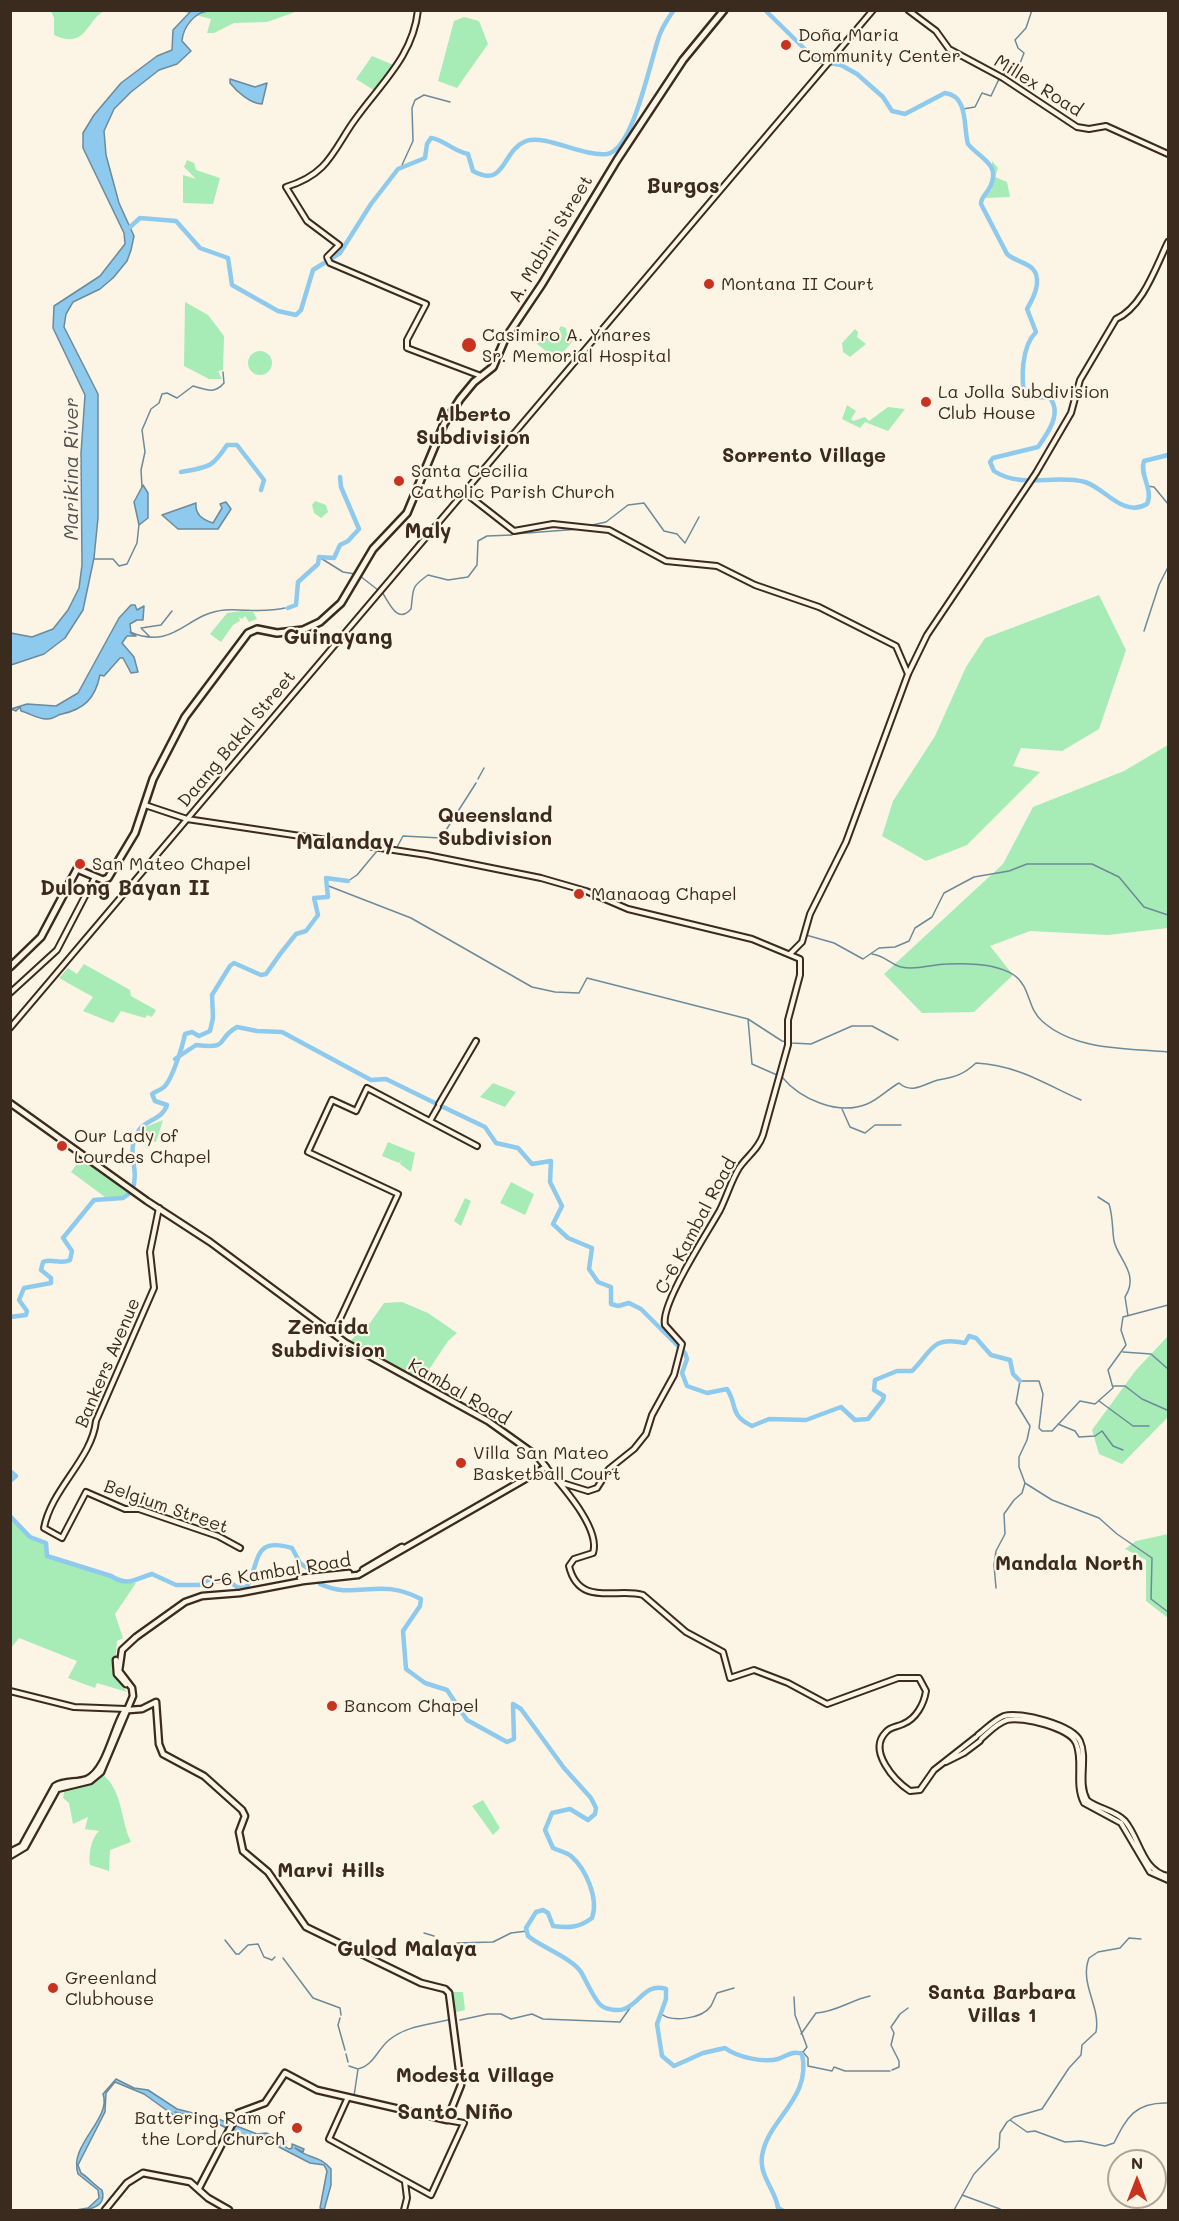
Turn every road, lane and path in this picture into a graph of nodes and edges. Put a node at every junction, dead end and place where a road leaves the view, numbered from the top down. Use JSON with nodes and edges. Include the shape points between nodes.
{"nodes":[{"id":1,"x":418,"y":10,"type":"edge"},
{"id":2,"x":724,"y":10,"type":"edge"},
{"id":3,"x":873,"y":10,"type":"edge"},
{"id":4,"x":908,"y":10,"type":"edge"},
{"id":5,"x":1168,"y":154,"type":"edge"},
{"id":6,"x":1168,"y":242,"type":"edge"},
{"id":7,"x":481,"y":375,"type":"junction"},
{"id":8,"x":464,"y":492,"type":"junction"},
{"id":9,"x":908,"y":674,"type":"junction"},
{"id":10,"x":145,"y":805,"type":"junction"},
{"id":11,"x":187,"y":819,"type":"junction"},
{"id":12,"x":95,"y":877,"type":"junction"},
{"id":13,"x":790,"y":954,"type":"junction"},
{"id":14,"x":10,"y":967,"type":"edge"},
{"id":15,"x":10,"y":993,"type":"edge"},
{"id":16,"x":10,"y":1028,"type":"edge"},
{"id":17,"x":476,"y":1041,"type":"dead end"},
{"id":18,"x":10,"y":1103,"type":"edge"},
{"id":19,"x":430,"y":1121,"type":"junction"},
{"id":20,"x":477,"y":1146,"type":"dead end"},
{"id":21,"x":159,"y":1208,"type":"junction"},
{"id":22,"x":333,"y":1334,"type":"junction"},
{"id":23,"x":545,"y":1466,"type":"junction"},
{"id":24,"x":559,"y":1482,"type":"junction"},
{"id":25,"x":54,"y":1534,"type":"joint"},
{"id":26,"x":240,"y":1548,"type":"dead end"},
{"id":27,"x":10,"y":1691,"type":"edge"},
{"id":28,"x":128,"y":1709,"type":"junction"},
{"id":29,"x":10,"y":1854,"type":"edge"},
{"id":30,"x":1168,"y":1878,"type":"edge"},
{"id":31,"x":348,"y":2097,"type":"junction"},
{"id":32,"x":447,"y":2120,"type":"junction"},
{"id":33,"x":405,"y":2181,"type":"junction"},
{"id":34,"x":199,"y":2188,"type":"junction"},
{"id":35,"x":105,"y":2211,"type":"edge"},
{"id":36,"x":229,"y":2211,"type":"edge"},
{"id":37,"x":404,"y":2211,"type":"edge"}],
"edges":[{"from":1,"to":7,"type":"street","via":[[412,41],[397,68],[354,120],[322,168],[302,182],[286,187],[307,221],[339,245],[327,258],[330,263],[426,304],[406,347]]},
{"from":2,"to":7,"type":"main road","name":"A. Mabini Street","via":[[672,76],[505,339],[495,365]]},
{"from":3,"to":8,"type":"street","name":"Daang Bakal Street"},
{"from":4,"to":5,"type":"street","name":"Millex Road","via":[[936,32],[949,49],[1003,78],[1077,127],[1106,126]]},
{"from":6,"to":9,"type":"street","via":[[1144,290],[1126,314],[1116,319],[1080,380],[1071,413],[1036,473],[927,635]]},
{"from":7,"to":10,"type":"main road","name":"A. Mabini Street","via":[[444,424],[407,513],[373,549],[339,605],[316,625],[291,632],[257,629],[248,633],[185,717],[155,775]]},
{"from":8,"to":9,"type":"street","via":[[514,531],[553,524],[609,530],[666,561],[717,566],[755,585],[838,614],[896,646]]},
{"from":8,"to":11,"type":"street","name":"Daang Bakal Street"},
{"from":9,"to":13,"type":"street","via":[[846,842],[810,914],[802,942]]},
{"from":10,"to":11,"type":"street"},
{"from":10,"to":12,"type":"main road","via":[[135,833],[110,875],[105,880]]},
{"from":11,"to":13,"type":"street","via":[[506,870],[562,883],[628,909],[752,939]]},
{"from":11,"to":16,"type":"street","name":"Daang Bakal Street"},
{"from":12,"to":14,"type":"main road","via":[[77,870],[41,937]]},
{"from":12,"to":15,"type":"street","via":[[57,950]]},
{"from":13,"to":24,"type":"street","name":"C-6 Kambal Road","via":[[800,959],[801,966],[789,1016],[789,1043],[760,1145],[738,1170],[670,1300],[664,1323],[682,1348],[672,1381],[641,1442],[612,1465],[595,1490]]},
{"from":17,"to":19,"type":"street"},
{"from":18,"to":21,"type":"main road","name":"Kambal Road"},
{"from":19,"to":20,"type":"street"},
{"from":19,"to":22,"type":"street","via":[[367,1088],[356,1112],[332,1100],[308,1152],[398,1194]]},
{"from":21,"to":22,"type":"main road","name":"Kambal Road"},
{"from":21,"to":25,"type":"street","name":"Bankers Avenue","via":[[150,1252],[154,1288],[96,1421],[96,1430],[47,1518],[44,1528]]},
{"from":22,"to":23,"type":"main road","name":"Kambal Road","via":[[488,1421]]},
{"from":23,"to":24,"type":"street","name":"Kambal Road"},
{"from":23,"to":28,"type":"main road","name":"C-6 Kambal Road","via":[[363,1570],[247,1592],[202,1596],[175,1608],[129,1642],[121,1653],[119,1671],[133,1692]]},
{"from":24,"to":30,"type":"street","name":"Kambal Road","via":[[593,1536],[593,1553],[574,1559],[569,1566],[584,1588],[606,1595],[643,1595],[686,1632],[723,1652],[730,1678],[754,1670],[827,1704],[898,1678],[919,1678],[925,1686],[924,1701],[911,1720],[884,1734],[880,1742],[893,1778],[913,1792],[920,1790],[942,1763],[1002,1722],[1017,1719],[1069,1734],[1077,1747],[1079,1791],[1084,1803],[1121,1823],[1150,1872],[1158,1878]]},
{"from":25,"to":26,"type":"street","name":"Belgium Street","via":[[62,1538],[84,1493],[125,1509],[152,1512]]},
{"from":27,"to":28,"type":"street","via":[[74,1707]]},
{"from":28,"to":29,"type":"main road","via":[[104,1767],[90,1781],[57,1789],[24,1849]]},
{"from":28,"to":32,"type":"main road","via":[[142,1709],[156,1702],[163,1754],[204,1776],[242,1810],[245,1816],[239,1839],[243,1851],[268,1872],[306,1927],[421,1983],[448,1991],[461,2085]]},
{"from":31,"to":32,"type":"main road"},
{"from":31,"to":33,"type":"street","via":[[328,2138]]},
{"from":31,"to":34,"type":"main road","via":[[309,2088],[285,2073],[268,2100],[240,2112]]},
{"from":32,"to":33,"type":"street","via":[[464,2123],[431,2195]]},
{"from":33,"to":37,"type":"street"},
{"from":34,"to":35,"type":"main road","via":[[181,2179],[138,2174]]},
{"from":34,"to":36,"type":"main road"}]}
